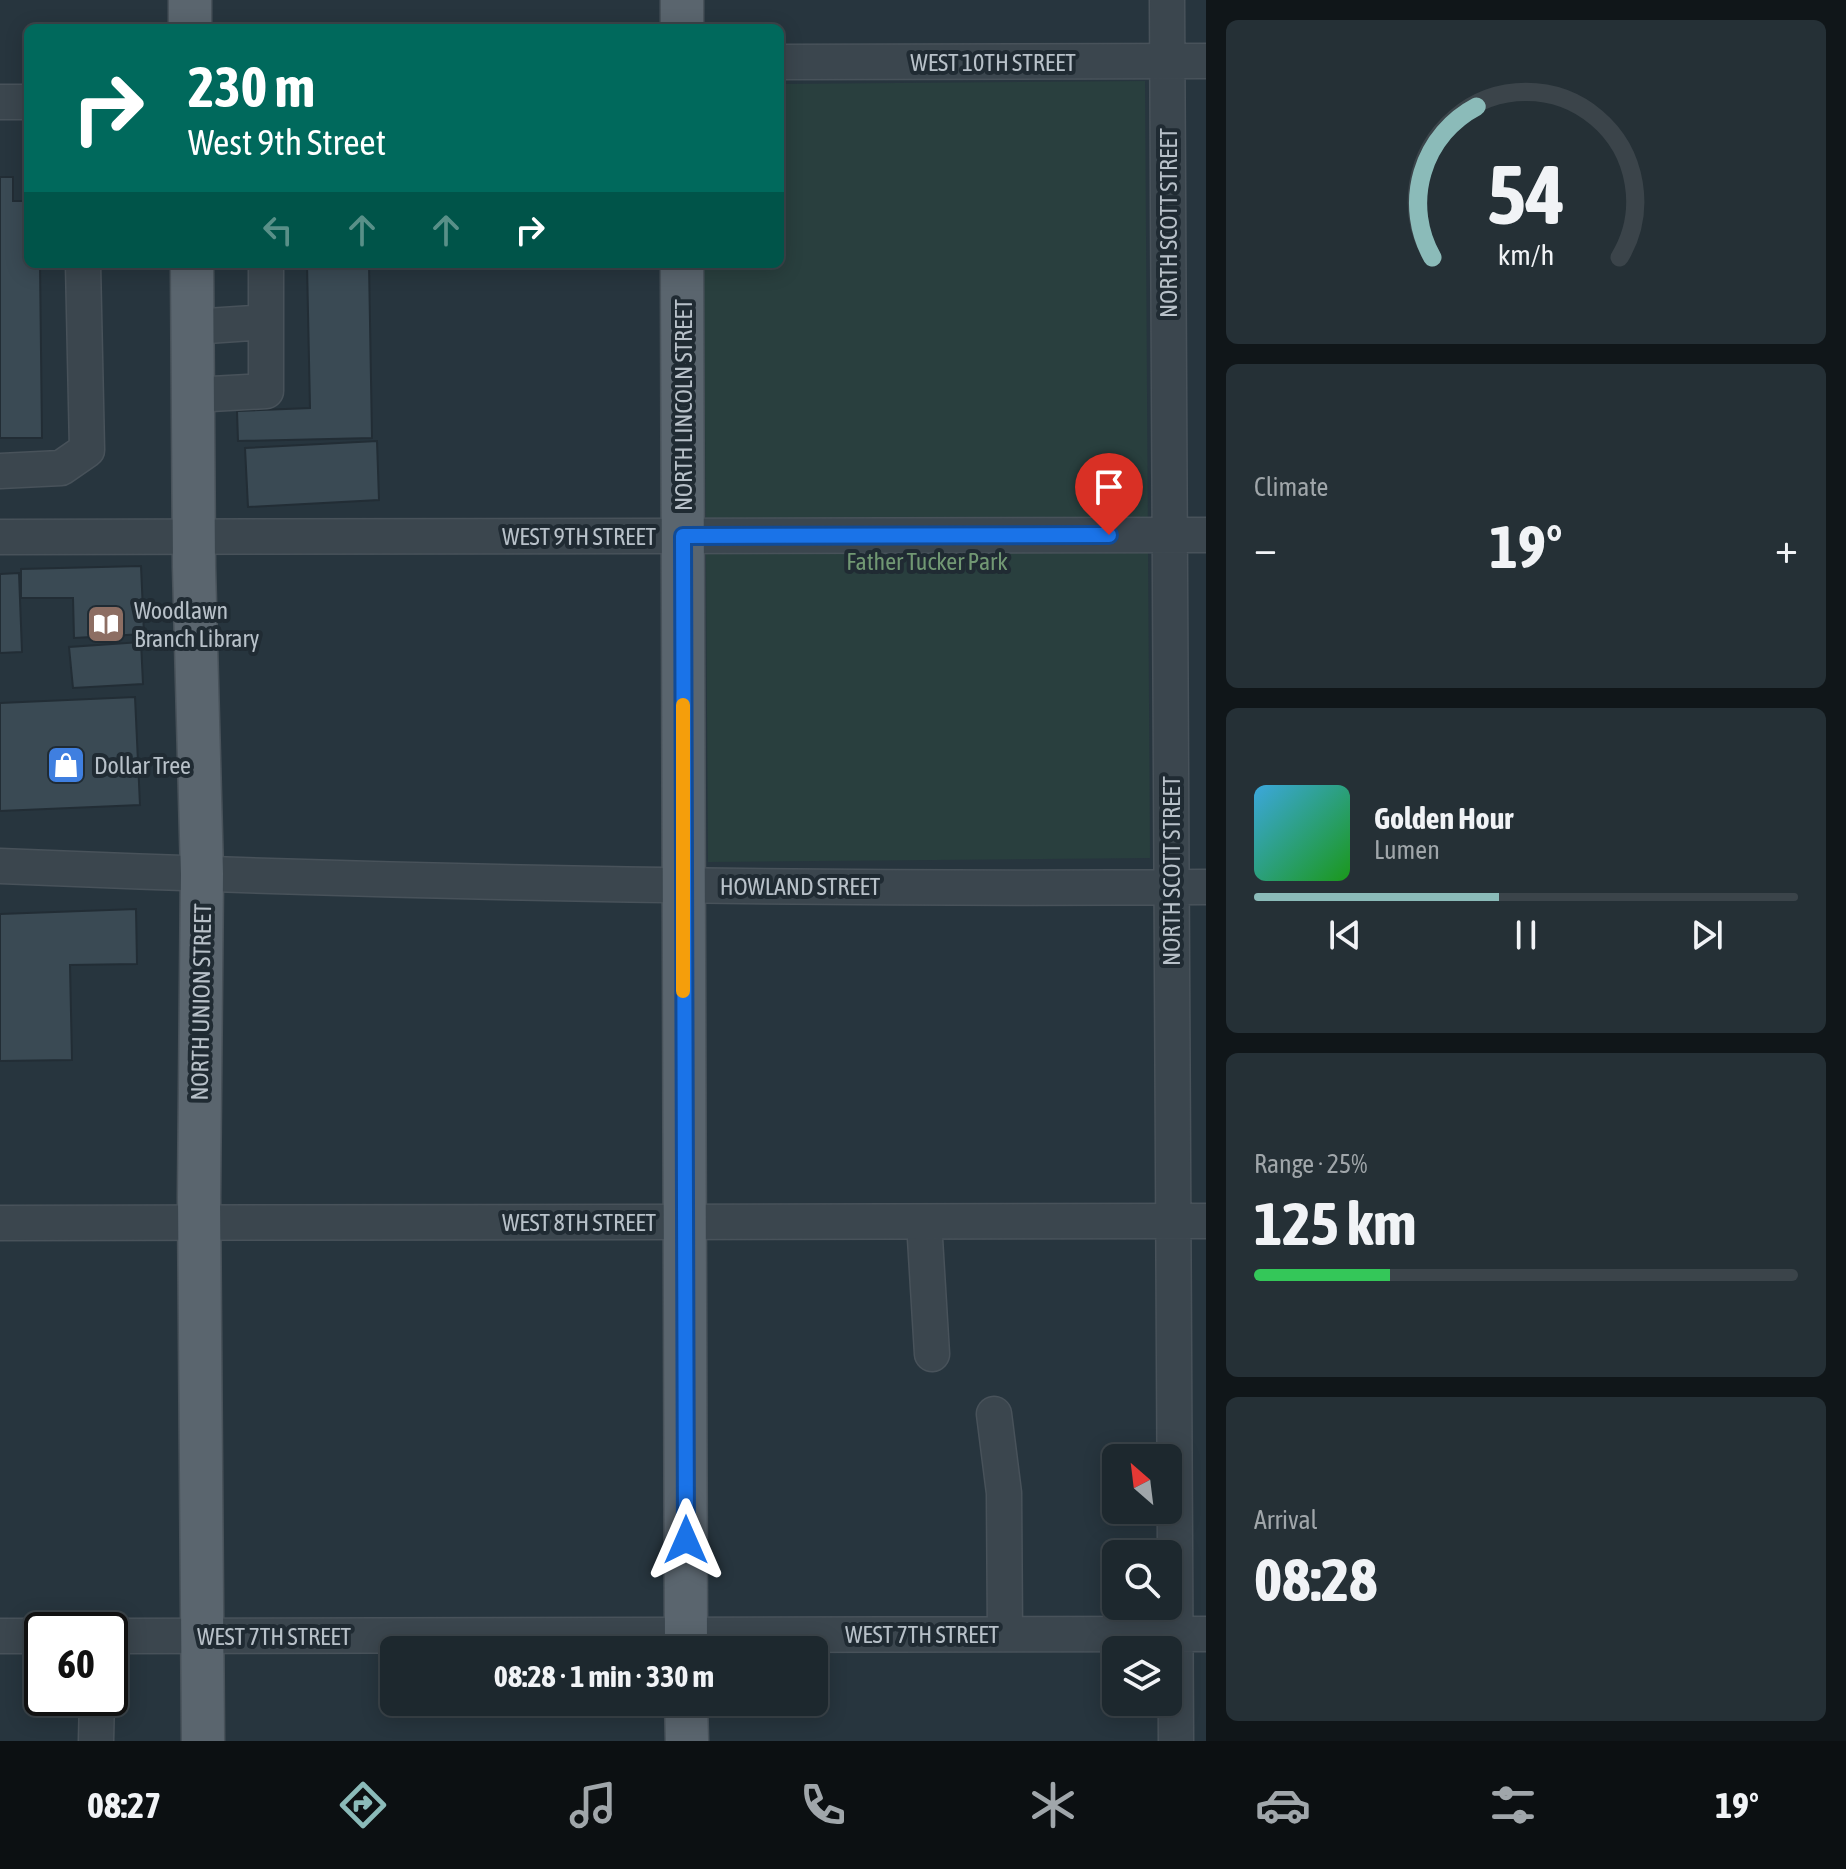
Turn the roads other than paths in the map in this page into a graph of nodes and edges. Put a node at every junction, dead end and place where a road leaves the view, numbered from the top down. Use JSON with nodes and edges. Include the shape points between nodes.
{"nodes":[{"id":1,"x":190,"y":0,"type":"edge"},
{"id":2,"x":682,"y":0,"type":"edge"},
{"id":3,"x":1167,"y":0,"type":"edge"},
{"id":4,"x":190,"y":24,"type":"edge"},
{"id":5,"x":682,"y":24,"type":"edge"},
{"id":6,"x":1167,"y":61,"type":"junction"},
{"id":7,"x":1206,"y":61,"type":"edge"},
{"id":8,"x":784,"y":62,"type":"edge"},
{"id":9,"x":0,"y":102,"type":"edge"},
{"id":10,"x":24,"y":102,"type":"edge"},
{"id":11,"x":83,"y":268,"type":"edge"},
{"id":12,"x":192,"y":268,"type":"edge"},
{"id":13,"x":266,"y":268,"type":"edge"},
{"id":14,"x":682,"y":268,"type":"edge"},
{"id":15,"x":266,"y":322,"type":"junction"},
{"id":16,"x":192,"y":327,"type":"junction"},
{"id":17,"x":193,"y":395,"type":"junction"},
{"id":18,"x":0,"y":471,"type":"edge"},
{"id":19,"x":1169,"y":535,"type":"junction"},
{"id":20,"x":1206,"y":535,"type":"edge"},
{"id":21,"x":683,"y":536,"type":"junction"},
{"id":22,"x":0,"y":537,"type":"edge"},
{"id":23,"x":194,"y":537,"type":"junction"},
{"id":24,"x":0,"y":866,"type":"edge"},
{"id":25,"x":202,"y":874,"type":"junction"},
{"id":26,"x":682,"y":885,"type":"junction"},
{"id":27,"x":1171,"y":887,"type":"junction"},
{"id":28,"x":1206,"y":887,"type":"edge"},
{"id":29,"x":1189,"y":1221,"type":"edge"},
{"id":30,"x":685,"y":1222,"type":"junction"},
{"id":31,"x":924,"y":1222,"type":"junction"},
{"id":32,"x":0,"y":1223,"type":"edge"},
{"id":33,"x":199,"y":1223,"type":"junction"},
{"id":34,"x":932,"y":1354,"type":"dead end"},
{"id":35,"x":994,"y":1414,"type":"dead end"},
{"id":36,"x":1005,"y":1634,"type":"junction"},
{"id":37,"x":1190,"y":1634,"type":"edge"},
{"id":38,"x":0,"y":1636,"type":"edge"},
{"id":39,"x":24,"y":1636,"type":"edge"},
{"id":40,"x":128,"y":1636,"type":"edge"},
{"id":41,"x":202,"y":1636,"type":"junction"},
{"id":42,"x":686,"y":1636,"type":"edge"},
{"id":43,"x":380,"y":1638,"type":"edge"},
{"id":44,"x":828,"y":1638,"type":"edge"},
{"id":45,"x":97,"y":1716,"type":"edge"},
{"id":46,"x":686,"y":1716,"type":"edge"},
{"id":47,"x":96,"y":1741,"type":"edge"},
{"id":48,"x":203,"y":1741,"type":"edge"},
{"id":49,"x":687,"y":1741,"type":"edge"},
{"id":50,"x":1176,"y":1741,"type":"edge"}],
"edges":[{"from":1,"to":4,"type":"main road"},
{"from":2,"to":5,"type":"main road"},
{"from":3,"to":6,"type":"street","name":"NORTH SCOTT STREET"},
{"from":6,"to":7,"type":"street","name":"WEST 10TH STREET"},
{"from":6,"to":8,"type":"street","name":"WEST 10TH STREET"},
{"from":6,"to":19,"type":"street","name":"NORTH SCOTT STREET"},
{"from":9,"to":10,"type":"street"},
{"from":11,"to":18,"type":"street","via":[[87,450],[61,468]]},
{"from":12,"to":16,"type":"main road","name":"NORTH UNION STREET"},
{"from":13,"to":15,"type":"street"},
{"from":14,"to":21,"type":"main road","name":"NORTH LINCOLN STREET"},
{"from":15,"to":16,"type":"street"},
{"from":15,"to":17,"type":"street","via":[[266,391]]},
{"from":16,"to":17,"type":"main road","name":"NORTH UNION STREET"},
{"from":17,"to":23,"type":"main road","name":"NORTH UNION STREET"},
{"from":19,"to":20,"type":"street","name":"WEST 9TH STREET"},
{"from":19,"to":21,"type":"street","name":"WEST 9TH STREET"},
{"from":19,"to":27,"type":"street","name":"NORTH SCOTT STREET"},
{"from":21,"to":23,"type":"street","name":"WEST 9TH STREET"},
{"from":21,"to":26,"type":"main road","name":"NORTH LINCOLN STREET"},
{"from":22,"to":23,"type":"street","name":"WEST 9TH STREET"},
{"from":23,"to":25,"type":"main road","name":"NORTH UNION STREET"},
{"from":24,"to":25,"type":"street","name":"HOWLAND STREET"},
{"from":25,"to":26,"type":"street","name":"HOWLAND STREET"},
{"from":25,"to":33,"type":"main road","name":"NORTH UNION STREET"},
{"from":26,"to":27,"type":"street","name":"HOWLAND STREET"},
{"from":26,"to":30,"type":"main road","name":"NORTH LINCOLN STREET"},
{"from":27,"to":28,"type":"street","name":"HOWLAND STREET"},
{"from":27,"to":29,"type":"street","name":"NORTH SCOTT STREET"},
{"from":29,"to":31,"type":"street","name":"WEST 8TH STREET"},
{"from":29,"to":37,"type":"street","name":"NORTH SCOTT STREET"},
{"from":30,"to":31,"type":"street","name":"WEST 8TH STREET"},
{"from":30,"to":33,"type":"street","name":"WEST 8TH STREET"},
{"from":30,"to":42,"type":"main road","name":"NORTH LINCOLN STREET"},
{"from":31,"to":34,"type":"street"},
{"from":32,"to":33,"type":"street","name":"WEST 8TH STREET"},
{"from":33,"to":41,"type":"main road","name":"NORTH UNION STREET"},
{"from":35,"to":36,"type":"street","via":[[1004,1493]]},
{"from":36,"to":37,"type":"street","name":"WEST 7TH STREET"},
{"from":36,"to":44,"type":"street","name":"WEST 7TH STREET"},
{"from":37,"to":50,"type":"street","name":"NORTH SCOTT STREET"},
{"from":38,"to":39,"type":"street"},
{"from":40,"to":41,"type":"street","name":"WEST 7TH STREET"},
{"from":41,"to":43,"type":"street","name":"WEST 7TH STREET"},
{"from":41,"to":48,"type":"main road","name":"NORTH UNION STREET"},
{"from":45,"to":47,"type":"street"},
{"from":46,"to":49,"type":"main road"}]}
